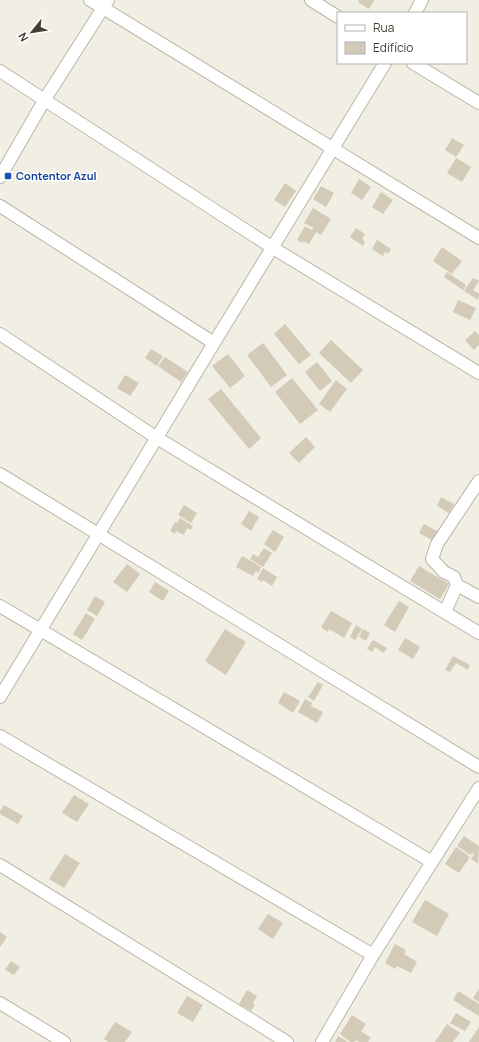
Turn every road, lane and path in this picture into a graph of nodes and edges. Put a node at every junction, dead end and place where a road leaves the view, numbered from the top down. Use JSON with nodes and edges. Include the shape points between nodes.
{"nodes":[{"id":1,"x":90,"y":0,"type":"edge"},
{"id":2,"x":311,"y":0,"type":"edge"},
{"id":3,"x":422,"y":0,"type":"edge"},
{"id":4,"x":105,"y":4,"type":"edge"},
{"id":5,"x":416,"y":12,"type":"edge"},
{"id":6,"x":337,"y":16,"type":"edge"},
{"id":7,"x":384,"y":64,"type":"edge"},
{"id":8,"x":415,"y":64,"type":"edge"},
{"id":9,"x":0,"y":71,"type":"edge"},
{"id":10,"x":45,"y":99,"type":"junction"},
{"id":11,"x":479,"y":103,"type":"edge"},
{"id":12,"x":332,"y":149,"type":"junction"},
{"id":13,"x":0,"y":177,"type":"edge"},
{"id":14,"x":0,"y":206,"type":"edge"},
{"id":15,"x":479,"y":238,"type":"edge"},
{"id":16,"x":272,"y":248,"type":"junction"},
{"id":17,"x":0,"y":334,"type":"edge"},
{"id":18,"x":214,"y":342,"type":"junction"},
{"id":19,"x":479,"y":373,"type":"edge"},
{"id":20,"x":157,"y":438,"type":"junction"},
{"id":21,"x":0,"y":474,"type":"edge"},
{"id":22,"x":479,"y":481,"type":"edge"},
{"id":23,"x":98,"y":533,"type":"junction"},
{"id":24,"x":457,"y":585,"type":"junction"},
{"id":25,"x":479,"y":597,"type":"edge"},
{"id":26,"x":0,"y":606,"type":"edge"},
{"id":27,"x":445,"y":612,"type":"junction"},
{"id":28,"x":40,"y":631,"type":"junction"},
{"id":29,"x":479,"y":633,"type":"edge"},
{"id":30,"x":0,"y":697,"type":"edge"},
{"id":31,"x":0,"y":736,"type":"edge"},
{"id":32,"x":479,"y":767,"type":"edge"},
{"id":33,"x":479,"y":788,"type":"edge"},
{"id":34,"x":432,"y":862,"type":"junction"},
{"id":35,"x":0,"y":865,"type":"edge"},
{"id":36,"x":373,"y":955,"type":"junction"},
{"id":37,"x":0,"y":1003,"type":"edge"},
{"id":38,"x":64,"y":1042,"type":"edge"},
{"id":39,"x":287,"y":1042,"type":"edge"},
{"id":40,"x":322,"y":1042,"type":"edge"}],
"edges":[{"from":1,"to":4,"type":"street"},
{"from":2,"to":6,"type":"street"},
{"from":3,"to":5,"type":"street"},
{"from":4,"to":10,"type":"street"},
{"from":4,"to":12,"type":"street"},
{"from":7,"to":12,"type":"street"},
{"from":8,"to":11,"type":"street"},
{"from":9,"to":10,"type":"street"},
{"from":10,"to":13,"type":"street"},
{"from":10,"to":16,"type":"street"},
{"from":12,"to":15,"type":"street"},
{"from":12,"to":16,"type":"street"},
{"from":14,"to":18,"type":"street"},
{"from":16,"to":18,"type":"street"},
{"from":16,"to":19,"type":"street"},
{"from":17,"to":20,"type":"street"},
{"from":18,"to":20,"type":"street"},
{"from":20,"to":23,"type":"street"},
{"from":20,"to":27,"type":"street"},
{"from":21,"to":23,"type":"street"},
{"from":22,"to":24,"type":"street","via":[[437,544],[432,559],[444,572],[454,577]]},
{"from":23,"to":28,"type":"street"},
{"from":23,"to":32,"type":"street"},
{"from":24,"to":25,"type":"street"},
{"from":24,"to":27,"type":"street"},
{"from":26,"to":28,"type":"street"},
{"from":27,"to":29,"type":"street"},
{"from":28,"to":30,"type":"street"},
{"from":28,"to":34,"type":"street"},
{"from":31,"to":36,"type":"street"},
{"from":33,"to":34,"type":"street"},
{"from":34,"to":36,"type":"street"},
{"from":35,"to":39,"type":"street"},
{"from":36,"to":40,"type":"street"},
{"from":37,"to":38,"type":"street"}]}
